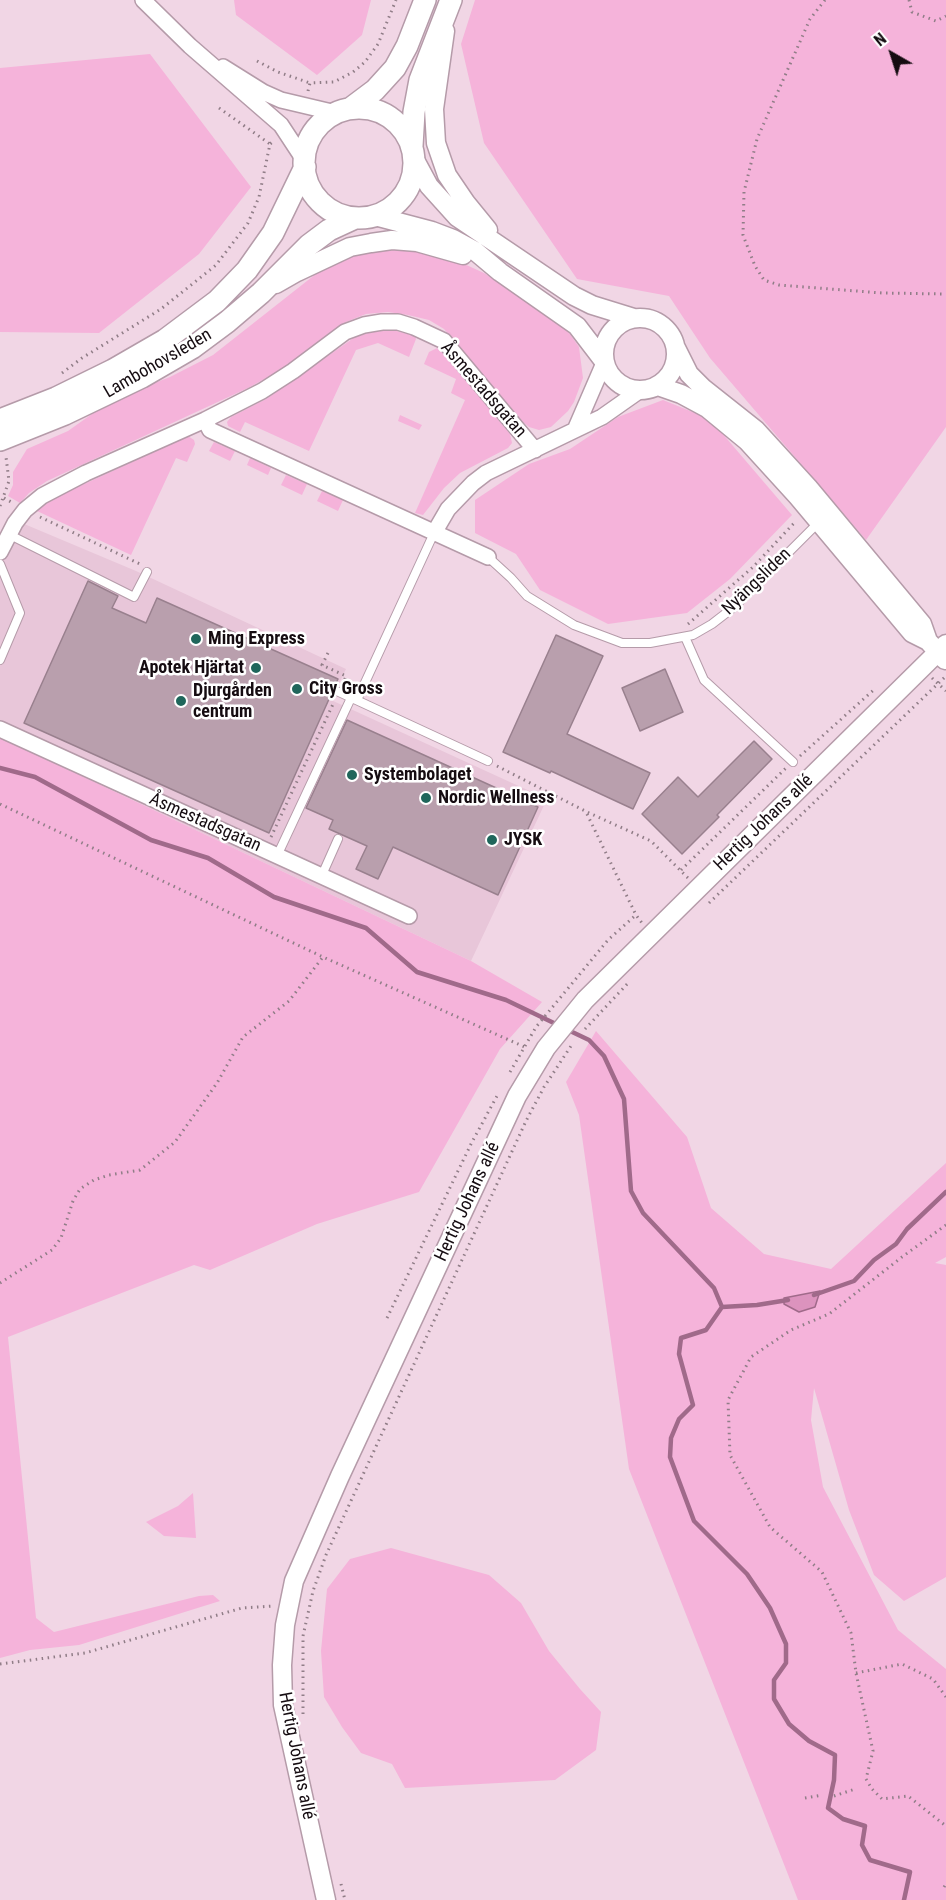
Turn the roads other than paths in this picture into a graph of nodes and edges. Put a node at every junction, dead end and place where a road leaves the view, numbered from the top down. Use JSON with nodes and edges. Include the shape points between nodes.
{"nodes":[{"id":1,"x":143,"y":0,"type":"edge"},
{"id":2,"x":425,"y":0,"type":"edge"},
{"id":3,"x":450,"y":3,"type":"edge"},
{"id":4,"x":190,"y":46,"type":"junction"},
{"id":5,"x":344,"y":111,"type":"junction"},
{"id":6,"x":413,"y":153,"type":"junction"},
{"id":7,"x":304,"y":164,"type":"junction"},
{"id":8,"x":365,"y":217,"type":"junction"},
{"id":9,"x":498,"y":244,"type":"junction"},
{"id":10,"x":500,"y":272,"type":"junction"},
{"id":11,"x":261,"y":293,"type":"junction"},
{"id":12,"x":634,"y":318,"type":"junction"},
{"id":13,"x":676,"y":348,"type":"junction"},
{"id":14,"x":604,"y":361,"type":"junction"},
{"id":15,"x":658,"y":386,"type":"junction"},
{"id":16,"x":639,"y":391,"type":"junction"},
{"id":17,"x":0,"y":420,"type":"edge"},
{"id":18,"x":205,"y":420,"type":"junction"},
{"id":19,"x":575,"y":430,"type":"junction"},
{"id":20,"x":3,"y":448,"type":"edge"},
{"id":21,"x":535,"y":450,"type":"junction"},
{"id":22,"x":819,"y":514,"type":"junction"},
{"id":23,"x":434,"y":533,"type":"junction"},
{"id":24,"x":8,"y":534,"type":"junction"},
{"id":25,"x":0,"y":552,"type":"edge"},
{"id":26,"x":488,"y":557,"type":"joint"},
{"id":27,"x":0,"y":564,"type":"edge"},
{"id":28,"x":147,"y":570,"type":"road end"},
{"id":29,"x":686,"y":637,"type":"junction"},
{"id":30,"x":940,"y":650,"type":"edge"},
{"id":31,"x":0,"y":660,"type":"edge"},
{"id":32,"x":339,"y":692,"type":"road end"},
{"id":33,"x":354,"y":699,"type":"junction"},
{"id":34,"x":0,"y":729,"type":"edge"},
{"id":35,"x":488,"y":761,"type":"road end"},
{"id":36,"x":793,"y":762,"type":"dead end"},
{"id":37,"x":338,"y":839,"type":"dead end"},
{"id":38,"x":271,"y":853,"type":"junction"},
{"id":39,"x":322,"y":875,"type":"junction"},
{"id":40,"x":409,"y":916,"type":"dead end"},
{"id":41,"x":326,"y":1900,"type":"edge"}],
"edges":[{"from":1,"to":4,"type":"street"},
{"from":2,"to":5,"type":"main road","via":[[395,68],[375,90]]},
{"from":3,"to":6,"type":"main road","via":[[420,80]]},
{"from":3,"to":9,"type":"street","via":[[434,109],[436,143],[447,175]]},
{"from":4,"to":5,"type":"street","via":[[263,92],[304,107]]},
{"from":4,"to":7,"type":"street","via":[[286,130]]},
{"from":5,"to":6,"type":"main road","via":[[366,108],[389,117],[401,126]]},
{"from":5,"to":7,"type":"main road","via":[[323,122],[312,135]]},
{"from":6,"to":8,"type":"main road","via":[[413,176],[404,196],[393,207]]},
{"from":6,"to":9,"type":"street","via":[[429,186],[457,217]]},
{"from":7,"to":8,"type":"main road","via":[[309,186],[318,200],[334,212]]},
{"from":7,"to":17,"type":"main road","name":"Lambohovsleden","via":[[273,233],[247,270],[217,301],[165,340],[113,370]]},
{"from":8,"to":10,"type":"street","via":[[453,239]]},
{"from":8,"to":11,"type":"main road","name":"Lambohovsleden","via":[[329,230]]},
{"from":9,"to":12,"type":"street","via":[[574,296]]},
{"from":10,"to":11,"type":"street","via":[[458,252],[392,240],[350,247]]},
{"from":10,"to":14,"type":"street","via":[[578,326]]},
{"from":11,"to":20,"type":"main road","name":"Lambohovsleden","via":[[192,348]]},
{"from":12,"to":13,"type":"street","via":[[658,323],[670,334]]},
{"from":12,"to":14,"type":"street","via":[[610,333],[604,345]]},
{"from":13,"to":15,"type":"street","via":[[673,370]]},
{"from":13,"to":22,"type":"street","via":[[689,374],[756,430]]},
{"from":14,"to":16,"type":"street","via":[[616,382]]},
{"from":14,"to":19,"type":"street"},
{"from":15,"to":16,"type":"street"},
{"from":15,"to":22,"type":"street","via":[[707,408],[728,424]]},
{"from":16,"to":19,"type":"street","name":"Åsmestadsgatan"},
{"from":18,"to":21,"type":"street","name":"Åsmestadsgatan","via":[[262,391],[345,332],[382,321],[398,322],[444,341]]},
{"from":18,"to":23,"type":"street","via":[[210,430]]},
{"from":18,"to":24,"type":"street","name":"Åsmestadsgatan","via":[[42,496],[25,510]]},
{"from":19,"to":21,"type":"street","name":"Åsmestadsgatan"},
{"from":21,"to":23,"type":"street","name":"Åsmestadsgatan","via":[[472,483],[448,509]]},
{"from":22,"to":29,"type":"lane","name":"Nyängsliden","via":[[734,607]]},
{"from":22,"to":30,"type":"street","via":[[922,624]]},
{"from":23,"to":26,"type":"street"},
{"from":23,"to":33,"type":"lane"},
{"from":24,"to":25,"type":"street","name":"Åsmestadsgatan"},
{"from":24,"to":28,"type":"lane","via":[[134,597]]},
{"from":26,"to":29,"type":"lane","name":"Nyängsliden","via":[[527,596],[582,628],[622,643]]},
{"from":27,"to":31,"type":"lane","via":[[20,613]]},
{"from":29,"to":36,"type":"lane","via":[[704,680]]},
{"from":30,"to":41,"type":"street","name":"Hertig Johans allé","via":[[577,1009],[546,1048],[517,1096],[294,1581],[285,1625],[283,1705]]},
{"from":32,"to":33,"type":"lane"},
{"from":33,"to":35,"type":"lane"},
{"from":33,"to":38,"type":"lane"},
{"from":34,"to":38,"type":"street","name":"Åsmestadsgatan"},
{"from":37,"to":39,"type":"lane"},
{"from":38,"to":39,"type":"street","name":"Åsmestadsgatan"},
{"from":39,"to":40,"type":"street","name":"Åsmestadsgatan"}]}
